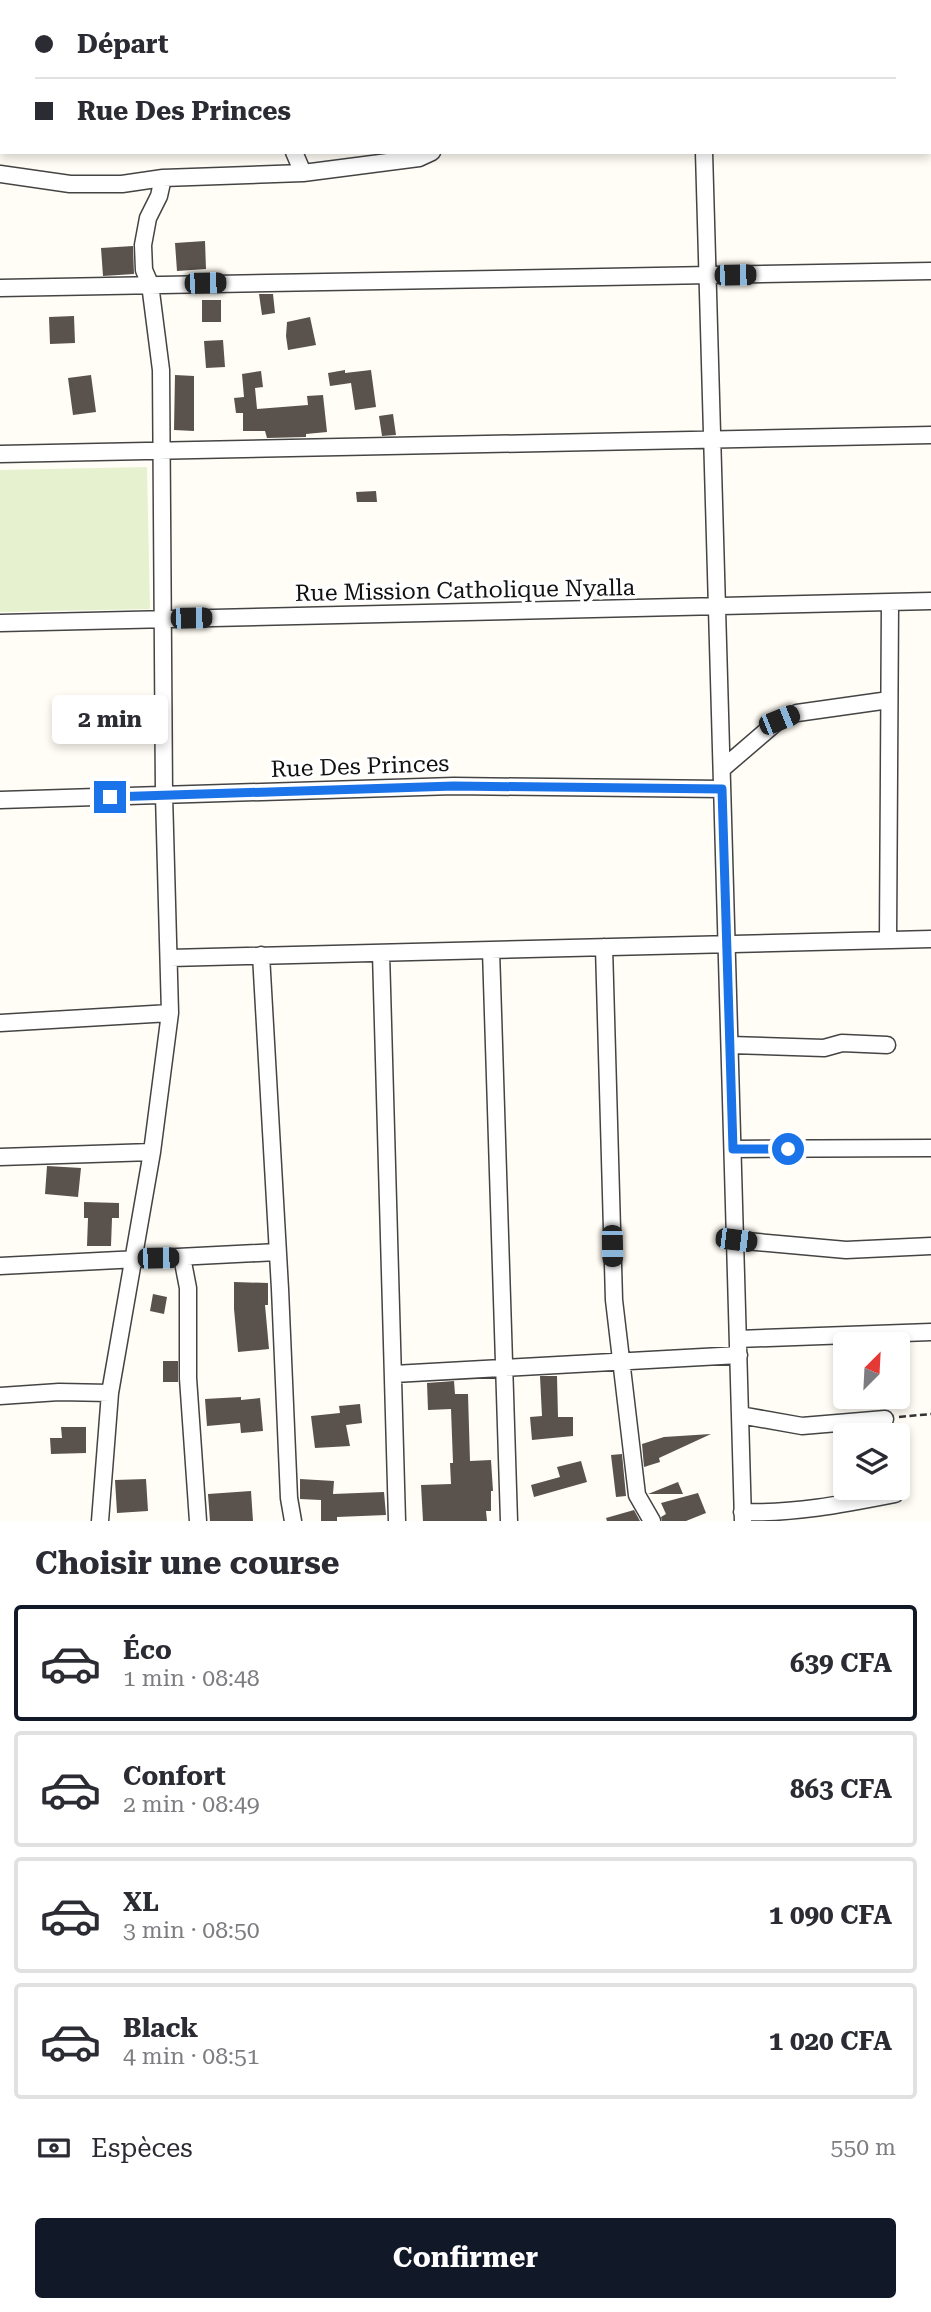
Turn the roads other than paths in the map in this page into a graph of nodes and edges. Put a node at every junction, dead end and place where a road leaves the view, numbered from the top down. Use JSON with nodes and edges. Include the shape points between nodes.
{"nodes":[{"id":1,"x":295,"y":154,"type":"edge"},
{"id":2,"x":428,"y":154,"type":"edge"},
{"id":3,"x":704,"y":154,"type":"edge"},
{"id":4,"x":303,"y":173,"type":"junction"},
{"id":5,"x":0,"y":174,"type":"edge"},
{"id":6,"x":163,"y":178,"type":"junction"},
{"id":7,"x":931,"y":271,"type":"edge"},
{"id":8,"x":707,"y":275,"type":"junction"},
{"id":9,"x":150,"y":284,"type":"junction"},
{"id":10,"x":0,"y":288,"type":"edge"},
{"id":11,"x":931,"y":435,"type":"edge"},
{"id":12,"x":712,"y":440,"type":"junction"},
{"id":13,"x":163,"y":450,"type":"junction"},
{"id":14,"x":0,"y":454,"type":"edge"},
{"id":15,"x":931,"y":601,"type":"edge"},
{"id":16,"x":890,"y":603,"type":"junction"},
{"id":17,"x":717,"y":607,"type":"junction"},
{"id":18,"x":163,"y":619,"type":"junction"},
{"id":19,"x":0,"y":623,"type":"edge"},
{"id":20,"x":889,"y":699,"type":"junction"},
{"id":21,"x":722,"y":769,"type":"junction"},
{"id":22,"x":722,"y":789,"type":"junction"},
{"id":23,"x":164,"y":795,"type":"junction"},
{"id":24,"x":0,"y":800,"type":"edge"},
{"id":25,"x":931,"y":939,"type":"edge"},
{"id":26,"x":888,"y":940,"type":"junction"},
{"id":27,"x":727,"y":944,"type":"junction"},
{"id":28,"x":604,"y":947,"type":"junction"},
{"id":29,"x":491,"y":950,"type":"junction"},
{"id":30,"x":382,"y":953,"type":"junction"},
{"id":31,"x":261,"y":955,"type":"junction"},
{"id":32,"x":170,"y":958,"type":"junction"},
{"id":33,"x":170,"y":1013,"type":"junction"},
{"id":34,"x":0,"y":1023,"type":"edge"},
{"id":35,"x":730,"y":1045,"type":"junction"},
{"id":36,"x":887,"y":1045,"type":"dead end"},
{"id":37,"x":931,"y":1148,"type":"edge"},
{"id":38,"x":733,"y":1149,"type":"junction"},
{"id":39,"x":152,"y":1153,"type":"junction"},
{"id":40,"x":0,"y":1157,"type":"edge"},
{"id":41,"x":736,"y":1240,"type":"junction"},
{"id":42,"x":931,"y":1246,"type":"edge"},
{"id":43,"x":277,"y":1252,"type":"junction"},
{"id":44,"x":181,"y":1257,"type":"junction"},
{"id":45,"x":135,"y":1258,"type":"junction"},
{"id":46,"x":0,"y":1266,"type":"edge"},
{"id":47,"x":931,"y":1332,"type":"edge"},
{"id":48,"x":739,"y":1347,"type":"junction"},
{"id":49,"x":621,"y":1360,"type":"junction"},
{"id":50,"x":504,"y":1368,"type":"junction"},
{"id":51,"x":394,"y":1374,"type":"junction"},
{"id":52,"x":110,"y":1393,"type":"junction"},
{"id":53,"x":0,"y":1396,"type":"edge"},
{"id":54,"x":740,"y":1415,"type":"junction"},
{"id":55,"x":885,"y":1419,"type":"road end"},
{"id":56,"x":872,"y":1500,"type":"edge"},
{"id":57,"x":819,"y":1514,"type":"edge"},
{"id":58,"x":743,"y":1517,"type":"edge"},
{"id":59,"x":100,"y":1521,"type":"edge"},
{"id":60,"x":198,"y":1521,"type":"edge"},
{"id":61,"x":293,"y":1521,"type":"edge"},
{"id":62,"x":397,"y":1521,"type":"edge"},
{"id":63,"x":509,"y":1521,"type":"edge"},
{"id":64,"x":652,"y":1521,"type":"edge"}],
"edges":[{"from":1,"to":4,"type":"street"},
{"from":2,"to":4,"type":"street"},
{"from":3,"to":8,"type":"street"},
{"from":4,"to":6,"type":"street"},
{"from":5,"to":6,"type":"street","via":[[70,184]]},
{"from":6,"to":9,"type":"street","via":[[143,245]]},
{"from":7,"to":8,"type":"street"},
{"from":8,"to":9,"type":"street"},
{"from":8,"to":12,"type":"street"},
{"from":9,"to":10,"type":"street"},
{"from":9,"to":13,"type":"street","via":[[161,370]]},
{"from":11,"to":12,"type":"street"},
{"from":12,"to":13,"type":"street"},
{"from":12,"to":17,"type":"street"},
{"from":13,"to":14,"type":"street"},
{"from":13,"to":18,"type":"street"},
{"from":15,"to":16,"type":"street","name":"Rue Mission Catholique Nyalla"},
{"from":16,"to":17,"type":"street","name":"Rue Mission Catholique Nyalla"},
{"from":16,"to":20,"type":"street"},
{"from":17,"to":18,"type":"street","name":"Rue Mission Catholique Nyalla"},
{"from":17,"to":21,"type":"street"},
{"from":18,"to":19,"type":"street","name":"Rue Mission Catholique Nyalla"},
{"from":18,"to":23,"type":"street"},
{"from":20,"to":21,"type":"street","via":[[797,713],[779,720]]},
{"from":20,"to":26,"type":"street"},
{"from":21,"to":22,"type":"street"},
{"from":22,"to":23,"type":"street","name":"Rue Des Princes","via":[[454,786]]},
{"from":22,"to":27,"type":"street"},
{"from":23,"to":24,"type":"street","name":"Rue Des Princes"},
{"from":23,"to":32,"type":"street"},
{"from":25,"to":26,"type":"street"},
{"from":26,"to":27,"type":"street"},
{"from":27,"to":28,"type":"street"},
{"from":27,"to":35,"type":"street"},
{"from":28,"to":29,"type":"street"},
{"from":28,"to":49,"type":"street","via":[[614,1300]]},
{"from":29,"to":30,"type":"street"},
{"from":29,"to":50,"type":"street"},
{"from":30,"to":31,"type":"street"},
{"from":30,"to":51,"type":"street"},
{"from":31,"to":32,"type":"street"},
{"from":31,"to":43,"type":"street"},
{"from":32,"to":33,"type":"street"},
{"from":33,"to":34,"type":"street"},
{"from":33,"to":39,"type":"street"},
{"from":35,"to":36,"type":"street"},
{"from":35,"to":38,"type":"street"},
{"from":37,"to":38,"type":"street"},
{"from":38,"to":41,"type":"street"},
{"from":39,"to":40,"type":"street"},
{"from":39,"to":45,"type":"street"},
{"from":41,"to":42,"type":"street","via":[[846,1250]]},
{"from":41,"to":48,"type":"street"},
{"from":43,"to":44,"type":"street"},
{"from":43,"to":61,"type":"street"},
{"from":44,"to":45,"type":"street"},
{"from":44,"to":60,"type":"street","via":[[188,1288],[188,1378]]},
{"from":45,"to":46,"type":"street"},
{"from":45,"to":52,"type":"street"},
{"from":47,"to":48,"type":"street"},
{"from":48,"to":49,"type":"street"},
{"from":48,"to":54,"type":"street"},
{"from":49,"to":50,"type":"street"},
{"from":49,"to":64,"type":"street","via":[[637,1495]]},
{"from":50,"to":51,"type":"street"},
{"from":50,"to":63,"type":"street"},
{"from":51,"to":62,"type":"street"},
{"from":52,"to":53,"type":"street"},
{"from":52,"to":59,"type":"street"},
{"from":54,"to":55,"type":"street","via":[[802,1426]]},
{"from":54,"to":58,"type":"street"},
{"from":56,"to":57,"type":"street"},
{"from":57,"to":58,"type":"street"}]}
